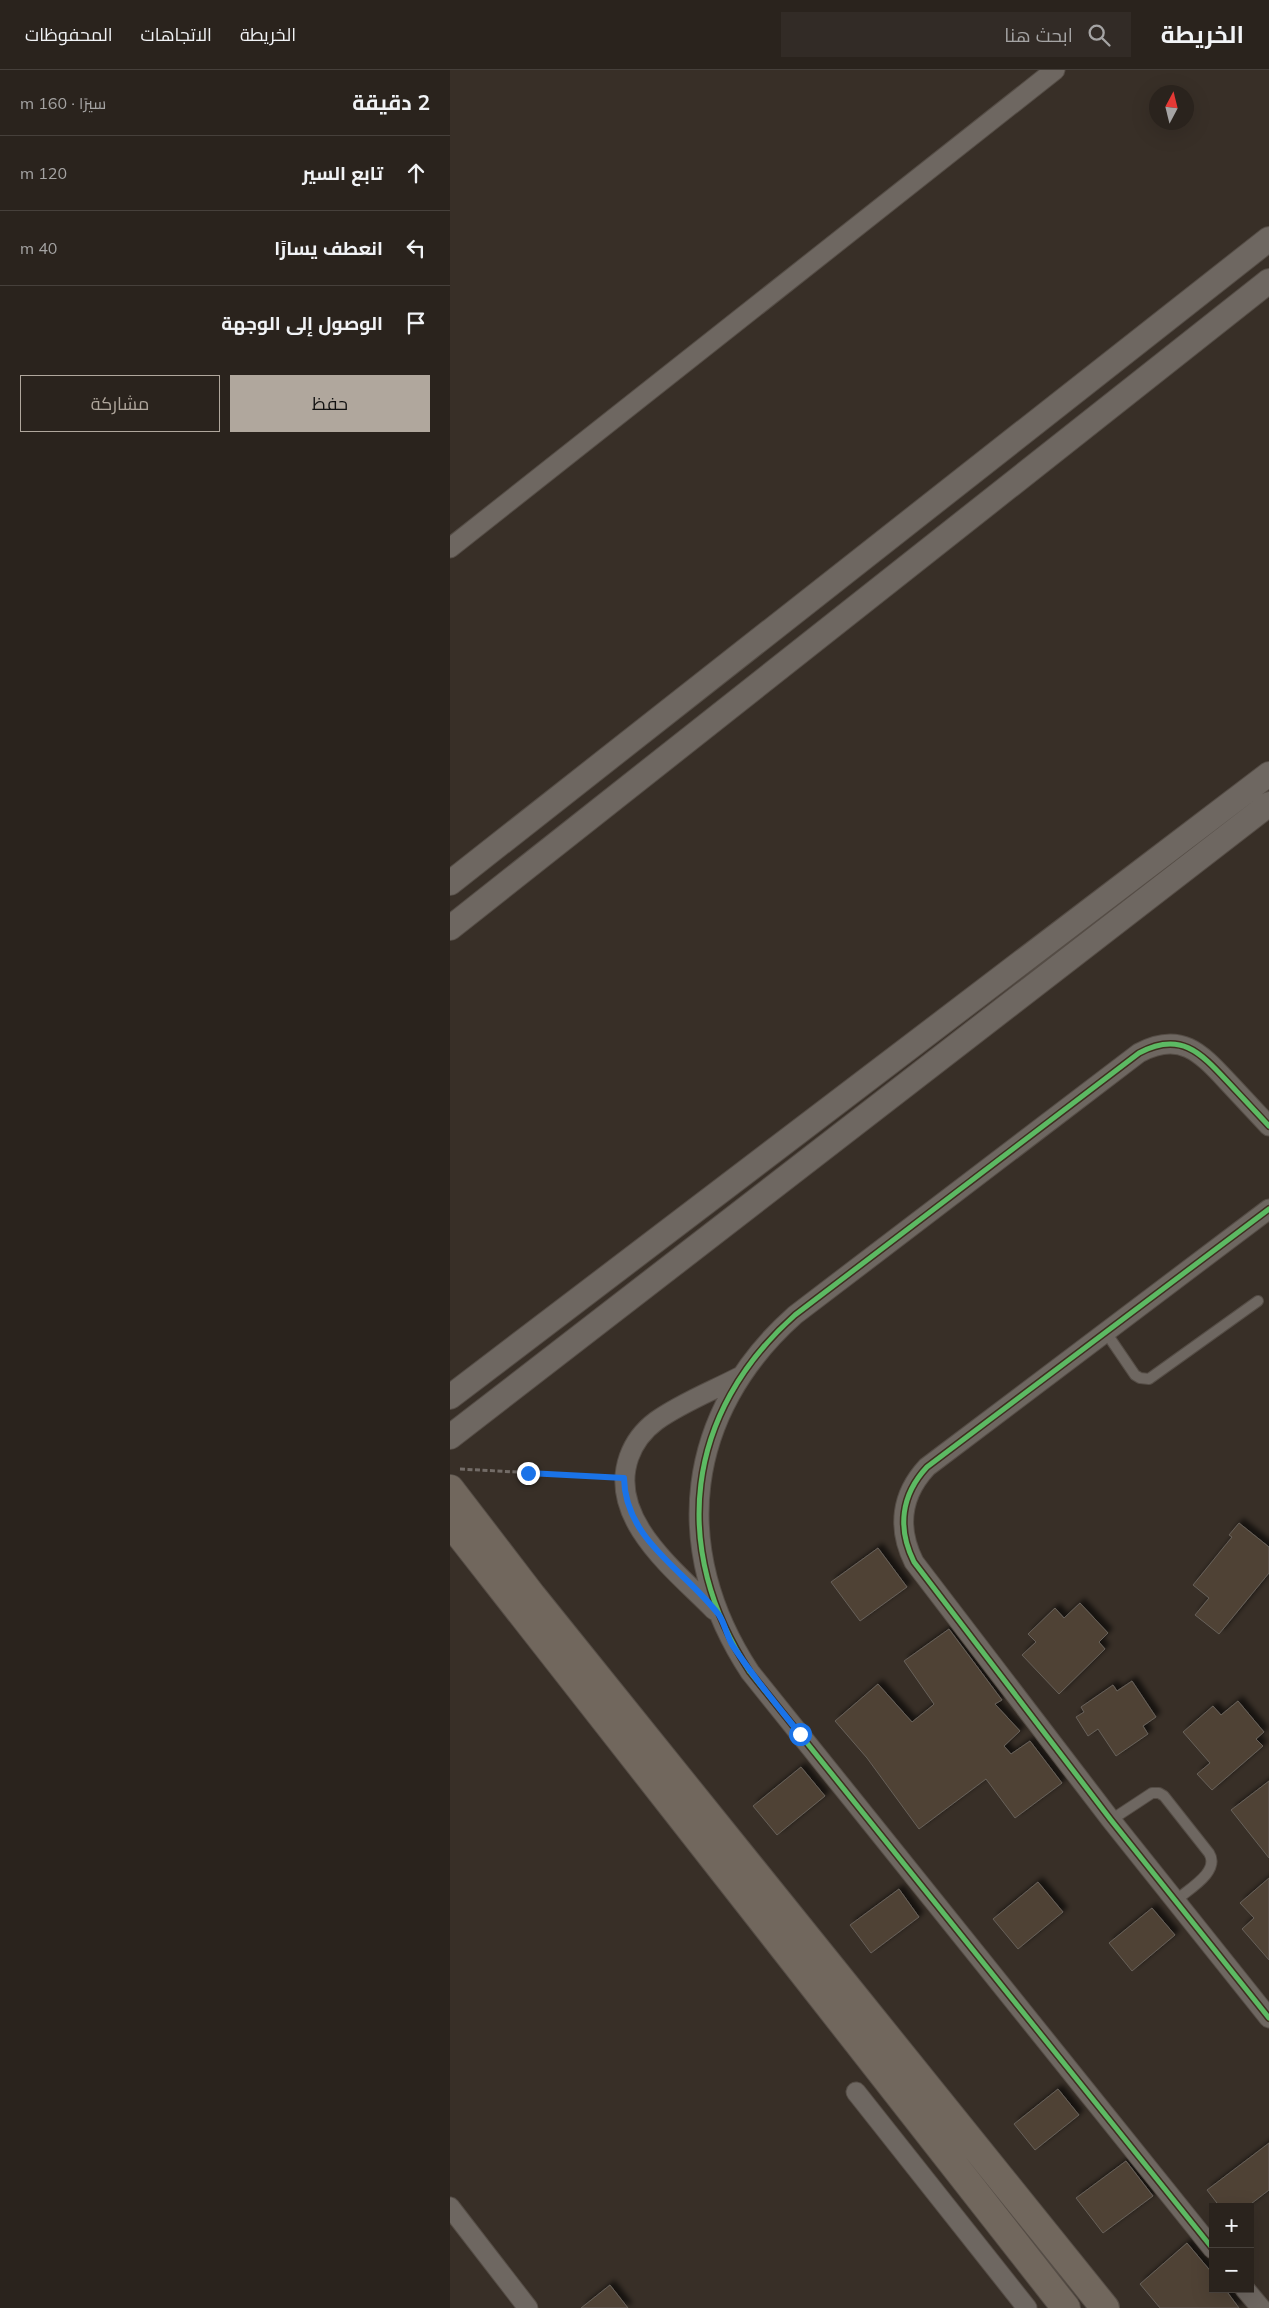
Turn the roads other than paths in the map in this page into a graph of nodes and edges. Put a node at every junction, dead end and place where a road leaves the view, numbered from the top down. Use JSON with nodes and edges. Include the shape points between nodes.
{"nodes":[{"id":1,"x":1055,"y":70,"type":"edge"},
{"id":2,"x":1269,"y":239,"type":"edge"},
{"id":3,"x":1269,"y":281,"type":"edge"},
{"id":4,"x":911,"y":521,"type":"junction"},
{"id":5,"x":932,"y":547,"type":"junction"},
{"id":6,"x":450,"y":548,"type":"edge"},
{"id":7,"x":1266,"y":791,"type":"edge"},
{"id":8,"x":450,"y":883,"type":"edge"},
{"id":9,"x":450,"y":928,"type":"edge"},
{"id":10,"x":1269,"y":1126,"type":"edge"},
{"id":11,"x":1269,"y":1209,"type":"edge"},
{"id":12,"x":1258,"y":1301,"type":"dead end"},
{"id":13,"x":1105,"y":1331,"type":"junction"},
{"id":14,"x":740,"y":1377,"type":"junction"},
{"id":15,"x":450,"y":1397,"type":"edge"},
{"id":16,"x":450,"y":1437,"type":"edge"},
{"id":17,"x":450,"y":1488,"type":"edge"},
{"id":18,"x":450,"y":1522,"type":"edge"},
{"id":19,"x":525,"y":1602,"type":"junction"},
{"id":20,"x":720,"y":1616,"type":"junction"},
{"id":21,"x":1111,"y":1820,"type":"junction"},
{"id":22,"x":1175,"y":1901,"type":"junction"},
{"id":23,"x":1269,"y":2018,"type":"edge"},
{"id":24,"x":856,"y":2092,"type":"dead end"},
{"id":25,"x":450,"y":2207,"type":"edge"},
{"id":26,"x":1209,"y":2243,"type":"edge"},
{"id":27,"x":1249,"y":2293,"type":"edge"},
{"id":28,"x":528,"y":2308,"type":"edge"},
{"id":29,"x":1026,"y":2308,"type":"edge"},
{"id":30,"x":1066,"y":2308,"type":"edge"},
{"id":31,"x":1105,"y":2308,"type":"edge"},
{"id":32,"x":1260,"y":2308,"type":"edge"}],
"edges":[{"from":1,"to":6,"type":"street"},
{"from":2,"to":4,"type":"street"},
{"from":3,"to":5,"type":"street"},
{"from":4,"to":5,"type":"street"},
{"from":4,"to":8,"type":"street"},
{"from":5,"to":9,"type":"street"},
{"from":7,"to":15,"type":"street"},
{"from":7,"to":16,"type":"street"},
{"from":10,"to":14,"type":"street","via":[[1200,1054],[1176,1044],[1150,1047],[795,1315],[772,1336]]},
{"from":11,"to":13,"type":"street"},
{"from":12,"to":13,"type":"lane","via":[[1149,1379],[1135,1375]]},
{"from":13,"to":21,"type":"street","via":[[927,1467],[909,1492],[902,1524],[914,1562]]},
{"from":14,"to":20,"type":"street","via":[[713,1432],[699,1501],[702,1553]]},
{"from":14,"to":20,"type":"street","via":[[667,1415],[646,1430],[631,1452],[624,1478],[627,1503],[637,1526]]},
{"from":17,"to":19,"type":"main road"},
{"from":18,"to":19,"type":"main road"},
{"from":19,"to":30,"type":"main road"},
{"from":19,"to":31,"type":"main road"},
{"from":20,"to":26,"type":"street","via":[[731,1643],[750,1672]]},
{"from":21,"to":22,"type":"street"},
{"from":21,"to":22,"type":"lane","via":[[1152,1793],[1159,1793],[1168,1801],[1213,1862],[1210,1871]]},
{"from":22,"to":23,"type":"street"},
{"from":24,"to":29,"type":"street"},
{"from":25,"to":28,"type":"street"},
{"from":27,"to":32,"type":"street"}]}
